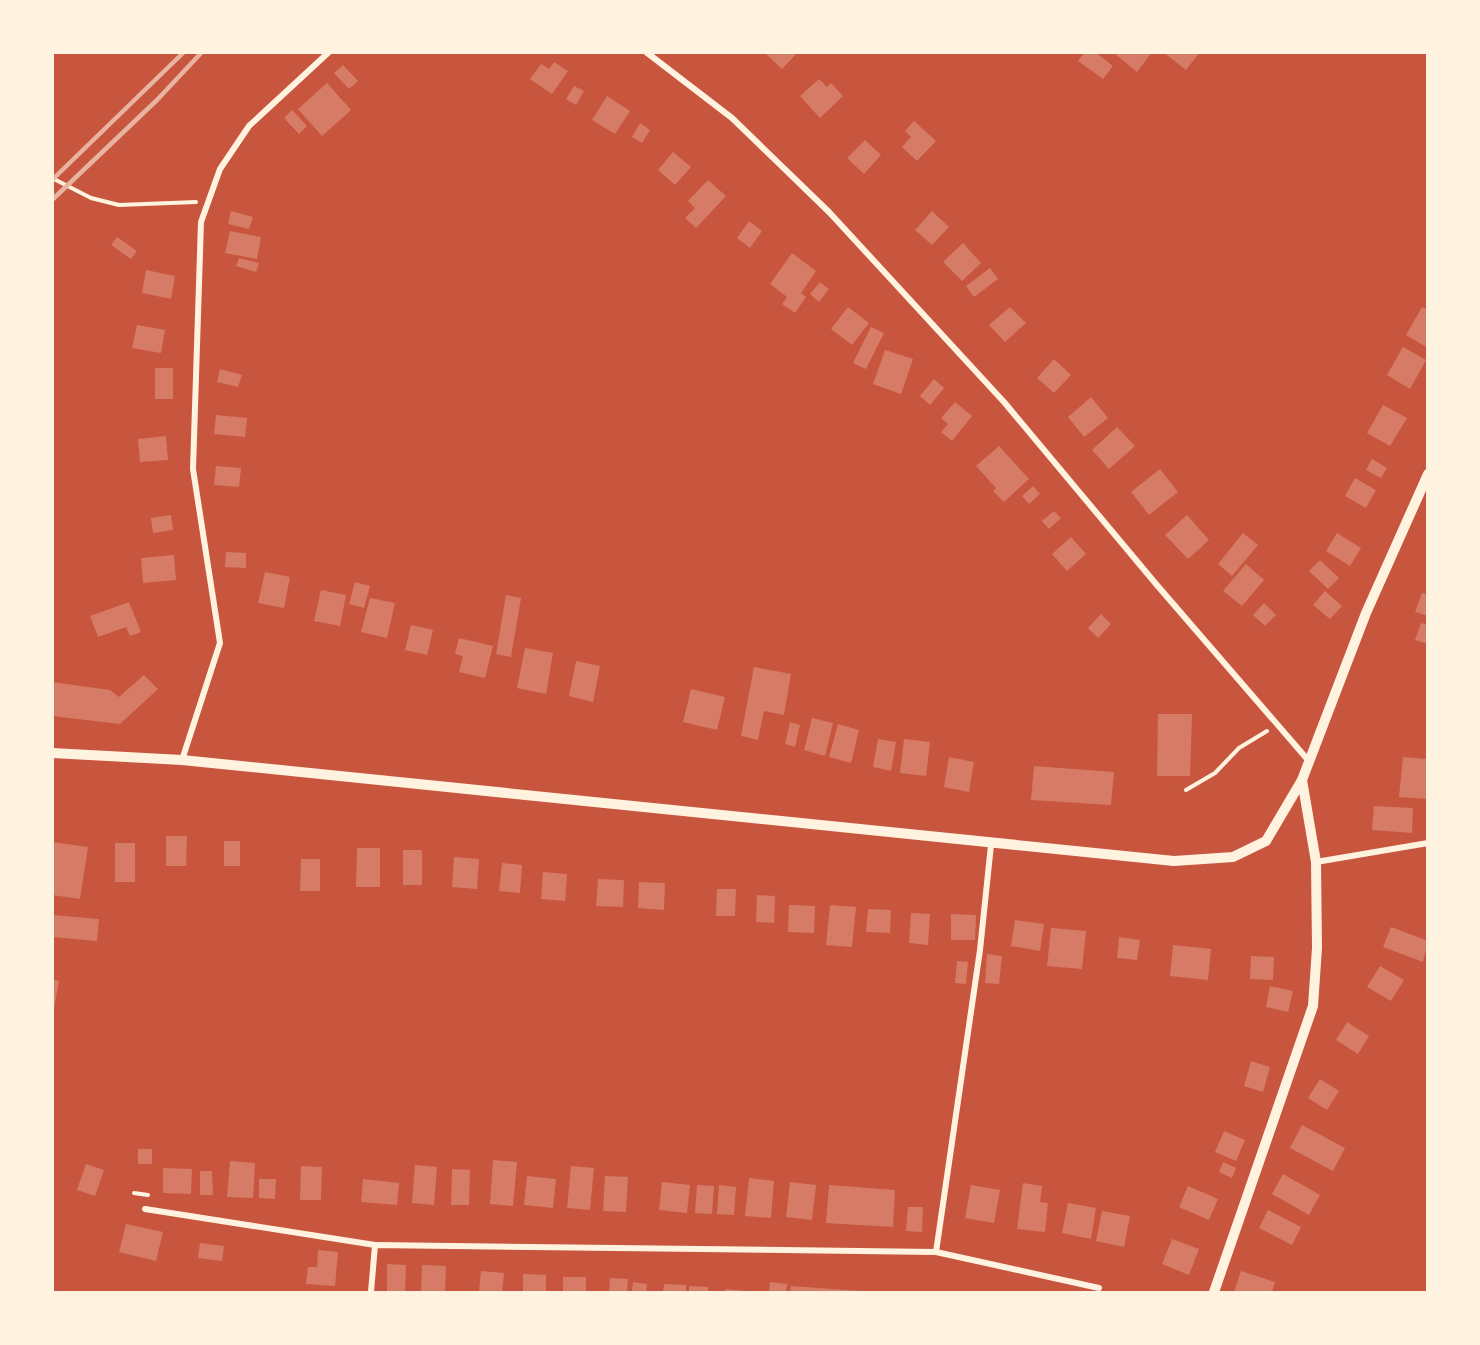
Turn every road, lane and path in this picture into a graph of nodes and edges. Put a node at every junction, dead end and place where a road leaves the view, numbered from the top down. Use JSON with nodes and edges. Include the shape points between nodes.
{"nodes":[{"id":1,"x":329,"y":52,"type":"edge"},
{"id":2,"x":646,"y":52,"type":"edge"},
{"id":3,"x":52,"y":178,"type":"edge"},
{"id":4,"x":208,"y":202,"type":"junction"},
{"id":5,"x":1428,"y":474,"type":"edge"},
{"id":6,"x":1277,"y":724,"type":"junction"},
{"id":7,"x":52,"y":753,"type":"edge"},
{"id":8,"x":182,"y":760,"type":"junction"},
{"id":9,"x":1308,"y":760,"type":"junction"},
{"id":10,"x":1302,"y":780,"type":"junction"},
{"id":11,"x":1186,"y":790,"type":"dead end"},
{"id":12,"x":1428,"y":843,"type":"edge"},
{"id":13,"x":991,"y":845,"type":"junction"},
{"id":14,"x":1316,"y":862,"type":"junction"},
{"id":15,"x":134,"y":1193,"type":"dead end"},
{"id":16,"x":157,"y":1197,"type":"dead end"},
{"id":17,"x":145,"y":1209,"type":"dead end"},
{"id":18,"x":375,"y":1245,"type":"junction"},
{"id":19,"x":936,"y":1252,"type":"junction"},
{"id":20,"x":1100,"y":1288,"type":"dead end"},
{"id":21,"x":371,"y":1293,"type":"edge"},
{"id":22,"x":1214,"y":1293,"type":"edge"}],
"edges":[{"from":1,"to":4,"type":"street","via":[[249,126],[220,169]]},
{"from":2,"to":6,"type":"street","via":[[732,118],[829,212],[1004,402]]},
{"from":3,"to":4,"type":"path","via":[[91,198],[119,205]]},
{"from":4,"to":8,"type":"street","via":[[201,222],[193,469],[220,643]]},
{"from":5,"to":9,"type":"street","via":[[1366,613]]},
{"from":6,"to":9,"type":"street"},
{"from":6,"to":11,"type":"path","via":[[1239,748],[1215,773]]},
{"from":7,"to":8,"type":"street"},
{"from":8,"to":13,"type":"street"},
{"from":9,"to":10,"type":"street"},
{"from":10,"to":13,"type":"street","via":[[1266,841],[1233,857],[1174,861]]},
{"from":10,"to":14,"type":"street"},
{"from":12,"to":14,"type":"street"},
{"from":13,"to":19,"type":"street","via":[[980,950]]},
{"from":14,"to":22,"type":"street","via":[[1313,1006]]},
{"from":15,"to":16,"type":"path"},
{"from":17,"to":18,"type":"street"},
{"from":18,"to":19,"type":"street"},
{"from":18,"to":21,"type":"street"},
{"from":19,"to":20,"type":"street"}]}
